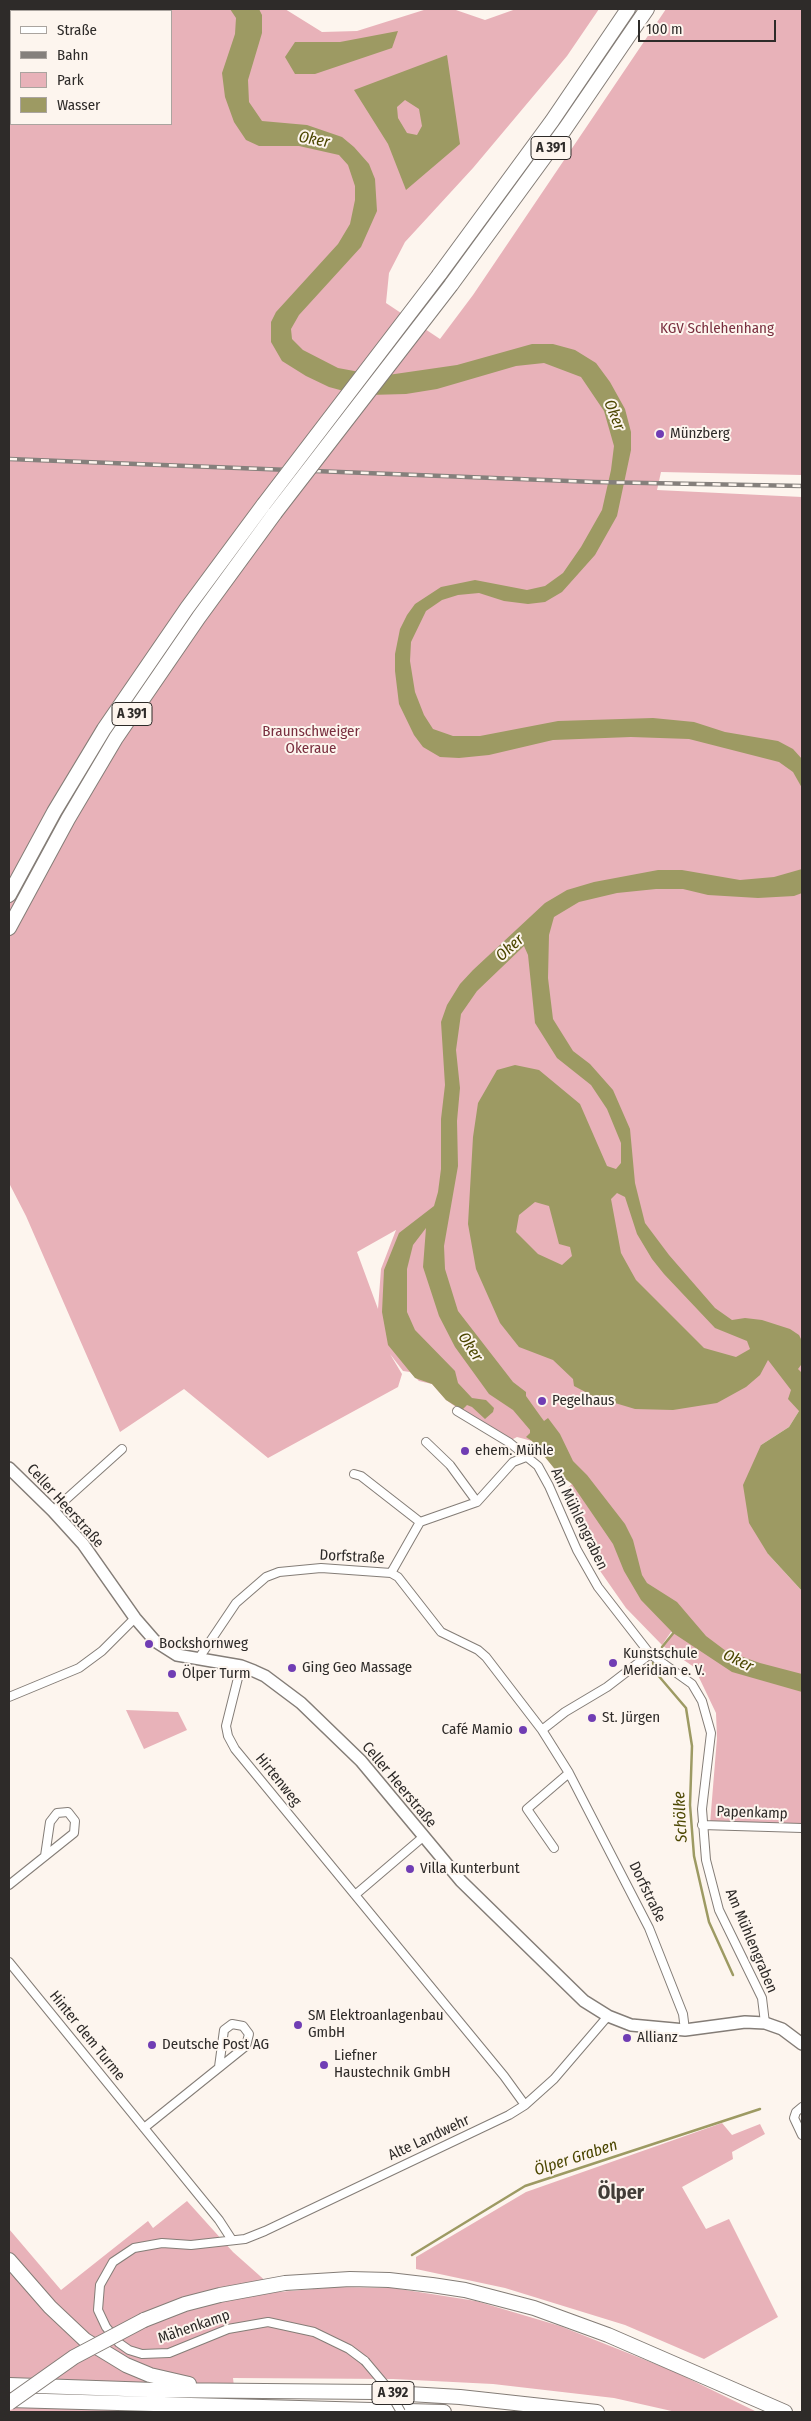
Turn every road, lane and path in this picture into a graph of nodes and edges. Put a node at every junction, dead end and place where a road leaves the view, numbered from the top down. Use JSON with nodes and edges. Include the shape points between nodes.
{"nodes":[{"id":1,"x":628,"y":9,"type":"edge"},
{"id":2,"x":646,"y":9,"type":"edge"},
{"id":3,"x":9,"y":896,"type":"edge"},
{"id":4,"x":9,"y":928,"type":"edge"},
{"id":5,"x":457,"y":1411,"type":"dead end"},
{"id":6,"x":426,"y":1442,"type":"dead end"},
{"id":7,"x":122,"y":1449,"type":"dead end"},
{"id":8,"x":526,"y":1457,"type":"junction"},
{"id":9,"x":9,"y":1468,"type":"edge"},
{"id":10,"x":354,"y":1474,"type":"dead end"},
{"id":11,"x":477,"y":1502,"type":"junction"},
{"id":12,"x":53,"y":1511,"type":"junction"},
{"id":13,"x":420,"y":1522,"type":"junction"},
{"id":14,"x":391,"y":1572,"type":"junction"},
{"id":15,"x":135,"y":1618,"type":"junction"},
{"id":16,"x":650,"y":1654,"type":"junction"},
{"id":17,"x":199,"y":1658,"type":"junction"},
{"id":18,"x":241,"y":1666,"type":"junction"},
{"id":19,"x":9,"y":1697,"type":"edge"},
{"id":20,"x":542,"y":1730,"type":"junction"},
{"id":21,"x":569,"y":1773,"type":"junction"},
{"id":22,"x":702,"y":1825,"type":"junction"},
{"id":23,"x":802,"y":1828,"type":"edge"},
{"id":24,"x":423,"y":1837,"type":"junction"},
{"id":25,"x":554,"y":1848,"type":"dead end"},
{"id":26,"x":45,"y":1856,"type":"junction"},
{"id":27,"x":9,"y":1885,"type":"edge"},
{"id":28,"x":355,"y":1895,"type":"junction"},
{"id":29,"x":9,"y":1962,"type":"edge"},
{"id":30,"x":608,"y":2016,"type":"junction"},
{"id":31,"x":765,"y":2022,"type":"junction"},
{"id":32,"x":685,"y":2030,"type":"junction"},
{"id":33,"x":802,"y":2044,"type":"edge"},
{"id":34,"x":219,"y":2067,"type":"junction"},
{"id":35,"x":525,"y":2105,"type":"junction"},
{"id":36,"x":802,"y":2107,"type":"edge"},
{"id":37,"x":144,"y":2128,"type":"junction"},
{"id":38,"x":802,"y":2136,"type":"edge"},
{"id":39,"x":232,"y":2240,"type":"junction"},
{"id":40,"x":9,"y":2260,"type":"edge"},
{"id":41,"x":9,"y":2385,"type":"edge"},
{"id":42,"x":234,"y":2391,"type":"junction"},
{"id":43,"x":9,"y":2402,"type":"edge"},
{"id":44,"x":401,"y":2412,"type":"edge"},
{"id":45,"x":444,"y":2412,"type":"edge"},
{"id":46,"x":597,"y":2412,"type":"edge"},
{"id":47,"x":786,"y":2412,"type":"edge"}],
"edges":[{"from":1,"to":3,"type":"highway","number":"A 391","bridge":true,"via":[[552,121],[439,275],[187,608],[104,729]]},
{"from":2,"to":4,"type":"highway","number":"A 391","bridge":true,"via":[[565,129],[451,285],[287,497],[188,633],[116,738]]},
{"from":5,"to":8,"type":"street","name":"Am Mühlengraben","via":[[510,1442]]},
{"from":6,"to":11,"type":"street","via":[[450,1465]]},
{"from":7,"to":12,"type":"street"},
{"from":8,"to":11,"type":"street","via":[[514,1462]]},
{"from":8,"to":16,"type":"street","name":"Am Mühlengraben","via":[[544,1475],[577,1550],[598,1587]]},
{"from":9,"to":12,"type":"main road","name":"Celler Heerstraße"},
{"from":10,"to":13,"type":"street"},
{"from":11,"to":13,"type":"street"},
{"from":12,"to":15,"type":"main road","name":"Celler Heerstraße","via":[[83,1544]]},
{"from":13,"to":14,"type":"street"},
{"from":14,"to":17,"type":"street","name":"Dorfstraße","via":[[313,1568],[266,1577],[236,1602]]},
{"from":14,"to":20,"type":"street","name":"Dorfstraße","via":[[405,1583],[441,1632],[486,1657]]},
{"from":15,"to":17,"type":"main road","name":"Celler Heerstraße","via":[[164,1649],[177,1655]]},
{"from":15,"to":19,"type":"street","via":[[102,1651],[79,1668]]},
{"from":16,"to":20,"type":"street"},
{"from":16,"to":22,"type":"street","name":"Am Mühlengraben","via":[[692,1684],[707,1716],[711,1747],[703,1792]]},
{"from":17,"to":18,"type":"main road","name":"Celler Heerstraße"},
{"from":18,"to":24,"type":"main road","name":"Celler Heerstraße","via":[[276,1684],[341,1740],[382,1784]]},
{"from":18,"to":28,"type":"street","name":"Hirtenweg","via":[[226,1726],[228,1736]]},
{"from":20,"to":21,"type":"street","name":"Dorfstraße"},
{"from":21,"to":25,"type":"street","via":[[527,1809]]},
{"from":21,"to":32,"type":"street","name":"Dorfstraße","via":[[649,1928],[683,2014]]},
{"from":22,"to":23,"type":"street","name":"Papenkamp"},
{"from":22,"to":31,"type":"street","name":"Am Mühlengraben","via":[[706,1860],[719,1910],[762,1998]]},
{"from":24,"to":28,"type":"street"},
{"from":24,"to":30,"type":"main road","name":"Celler Heerstraße","via":[[461,1881],[556,1974],[584,2001]]},
{"from":26,"to":26,"type":"street","via":[[74,1833],[75,1821],[68,1812],[57,1813],[50,1822]]},
{"from":26,"to":27,"type":"street"},
{"from":28,"to":35,"type":"street","name":"Hirtenweg"},
{"from":29,"to":37,"type":"street","name":"Hinter dem Turme"},
{"from":30,"to":32,"type":"main road","name":"Celler Heerstraße","via":[[644,2027]]},
{"from":30,"to":35,"type":"street","name":"Alte Landwehr","via":[[554,2079]]},
{"from":31,"to":32,"type":"main road","name":"Celler Heerstraße"},
{"from":31,"to":33,"type":"main road","name":"Celler Heerstraße","via":[[782,2029]]},
{"from":34,"to":34,"type":"street","via":[[246,2046],[249,2034],[243,2026],[232,2024],[224,2030]]},
{"from":34,"to":37,"type":"street"},
{"from":35,"to":39,"type":"street","name":"Alte Landwehr","via":[[509,2116],[265,2232]]},
{"from":36,"to":38,"type":"street","via":[[794,2118]]},
{"from":37,"to":39,"type":"street","name":"Hinter dem Turme"},
{"from":39,"to":44,"type":"street","name":"Mähenkamp","bridge":true,"via":[[191,2245],[146,2244],[121,2254],[112,2262],[100,2285],[98,2310],[119,2344],[142,2354],[156,2355],[228,2329],[268,2322],[314,2332],[366,2361]]},
{"from":40,"to":42,"type":"highway","via":[[68,2326],[108,2355],[150,2375]]},
{"from":41,"to":42,"type":"highway","number":"A 392"},
{"from":42,"to":46,"type":"highway","number":"A 392","via":[[374,2392],[460,2397]]},
{"from":43,"to":45,"type":"highway"},
{"from":43,"to":47,"type":"highway","bridge":true,"via":[[74,2356],[144,2320],[185,2304],[285,2283],[350,2279],[432,2285],[500,2299],[600,2332]]}]}
